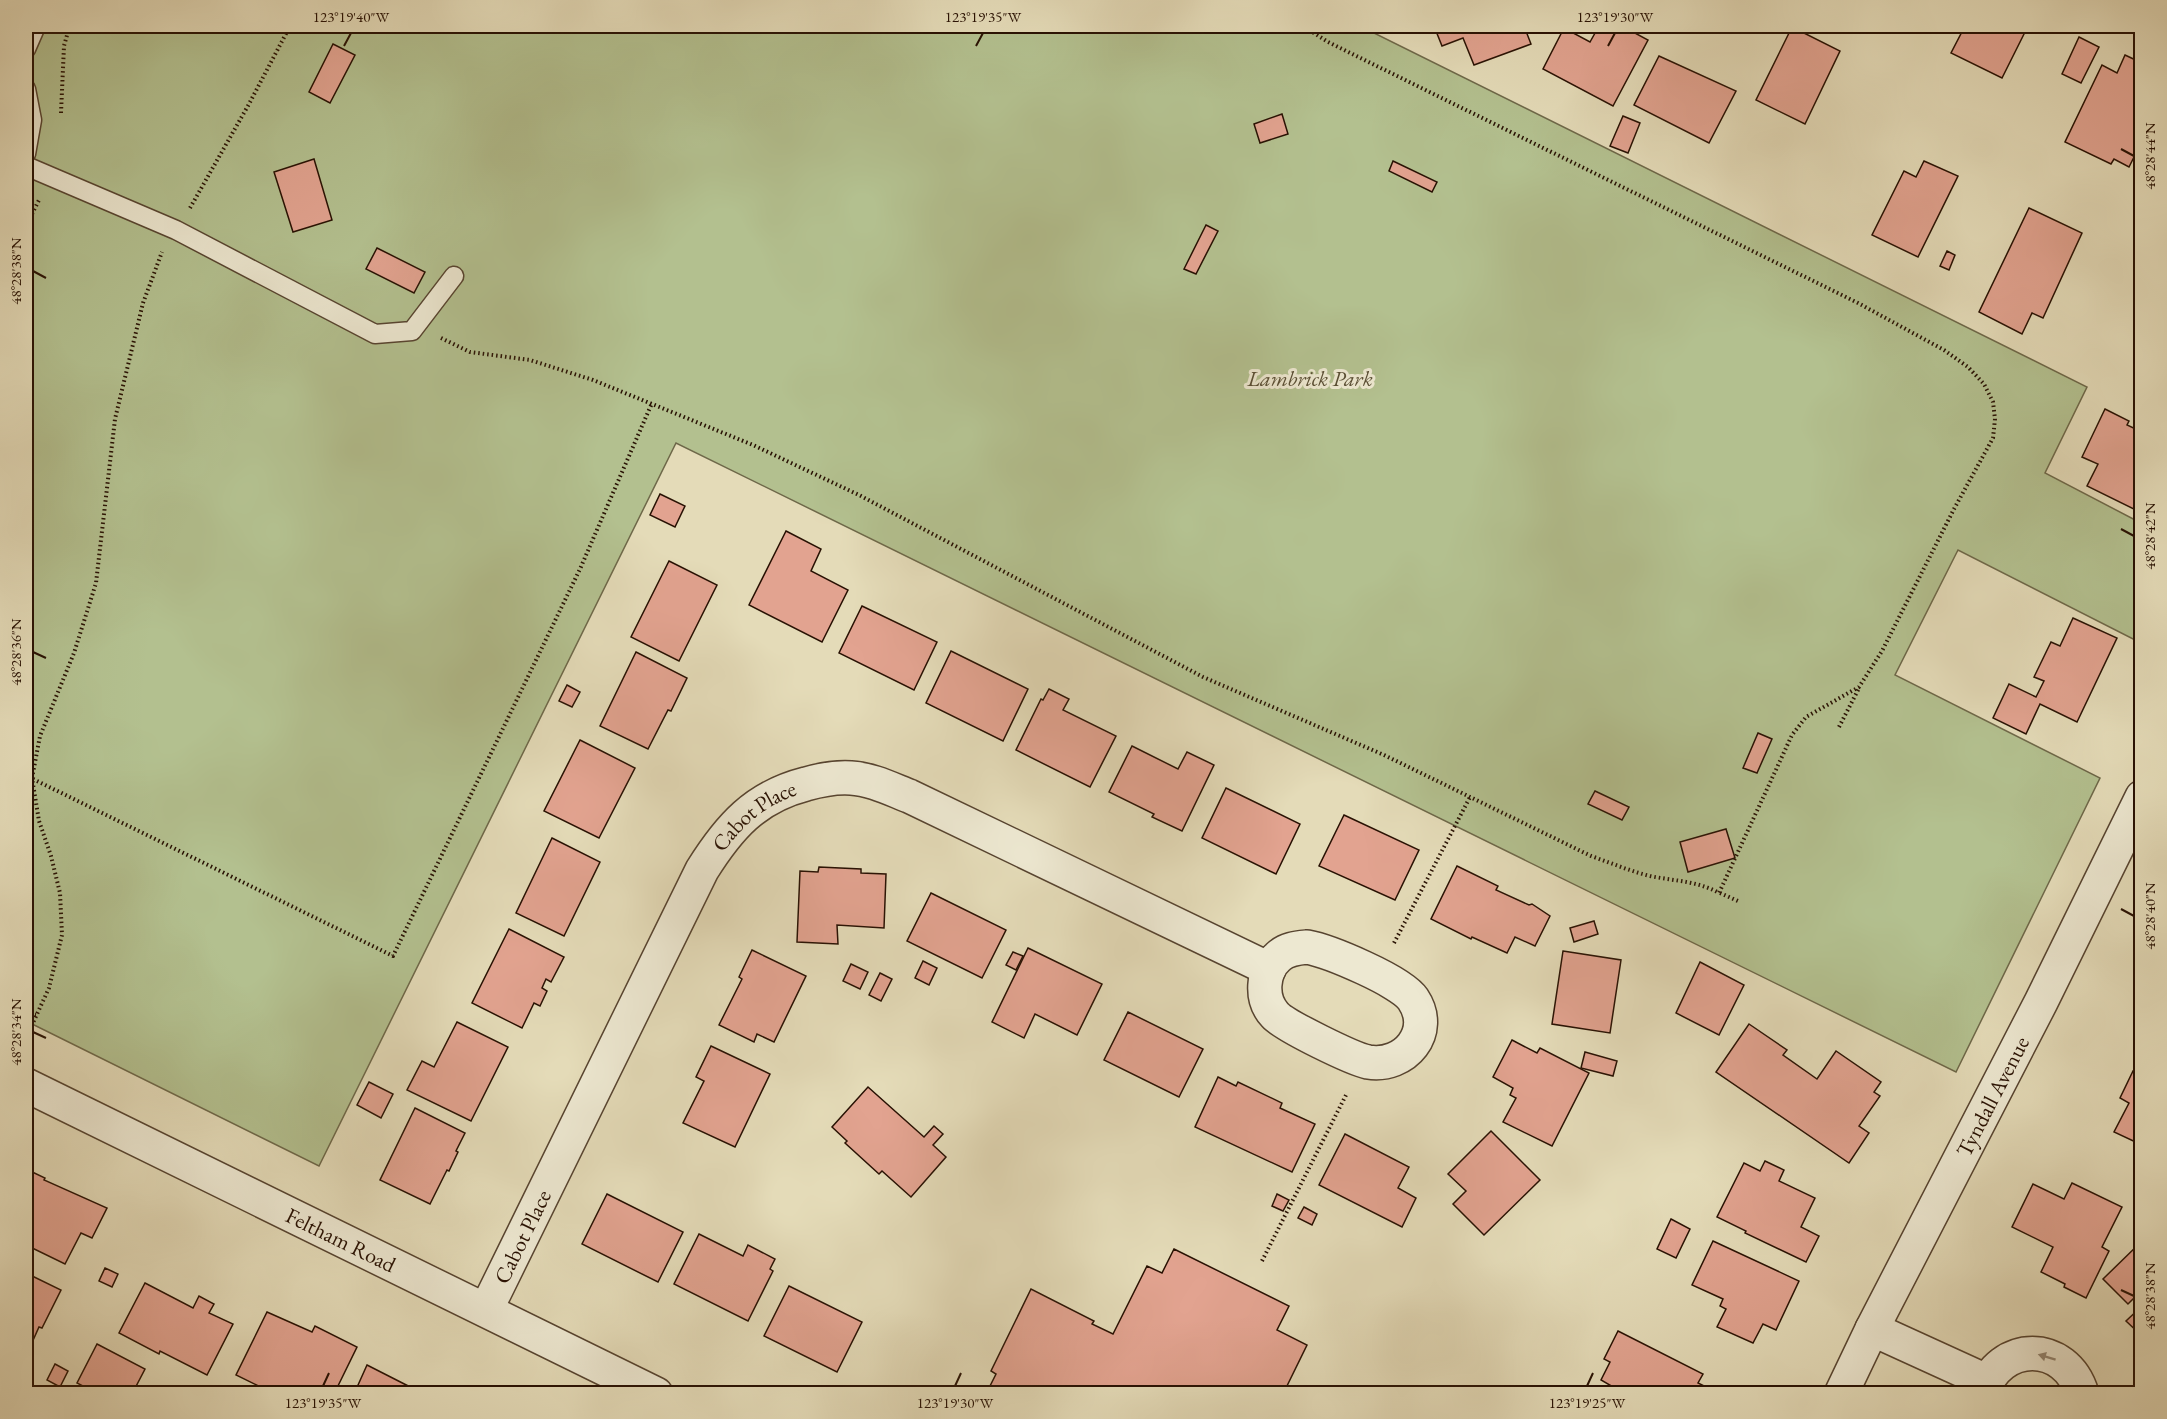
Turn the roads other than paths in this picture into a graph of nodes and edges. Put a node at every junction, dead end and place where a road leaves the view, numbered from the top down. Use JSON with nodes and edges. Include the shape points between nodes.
{"nodes":[{"id":1,"x":36,"y":26,"type":"edge"},
{"id":2,"x":26,"y":49,"type":"edge"},
{"id":3,"x":26,"y":89,"type":"edge"},
{"id":4,"x":26,"y":154,"type":"edge"},
{"id":5,"x":26,"y":166,"type":"edge"},
{"id":6,"x":454,"y":276,"type":"dead end"},
{"id":7,"x":2142,"y":797,"type":"edge"},
{"id":8,"x":1269,"y":969,"type":"junction"},
{"id":9,"x":26,"y":1085,"type":"edge"},
{"id":10,"x":486,"y":1310,"type":"junction"},
{"id":11,"x":1872,"y":1329,"type":"junction"},
{"id":12,"x":1984,"y":1388,"type":"edge"},
{"id":13,"x":656,"y":1394,"type":"edge"},
{"id":14,"x":1841,"y":1394,"type":"edge"},
{"id":15,"x":2082,"y":1394,"type":"edge"}],
"edges":[{"from":1,"to":2,"type":"lane"},
{"from":3,"to":4,"type":"lane","via":[[32,120]]},
{"from":5,"to":6,"type":"lane","via":[[176,230],[375,334],[412,331]]},
{"from":7,"to":11,"type":"street","name":"Tyndall Avenue"},
{"from":8,"to":8,"type":"street","via":[[1264,984],[1266,1000],[1275,1015],[1288,1024],[1363,1061],[1381,1064],[1398,1059],[1412,1048],[1419,1031],[1419,1014],[1412,998],[1399,986],[1323,950],[1307,947],[1278,957]]},
{"from":8,"to":10,"type":"street","name":"Cabot Place","via":[[890,789],[852,778],[822,779],[794,787],[765,800],[740,819],[719,842],[702,870]]},
{"from":9,"to":10,"type":"street","name":"Feltham Road"},
{"from":10,"to":13,"type":"street","name":"Feltham Road"},
{"from":11,"to":12,"type":"street"},
{"from":11,"to":14,"type":"street","name":"Tyndall Avenue"},
{"from":15,"to":12,"type":"street","one_way":true,"via":[[2075,1376],[2062,1363],[2046,1355],[2028,1353],[2011,1357],[1996,1367]]}]}
